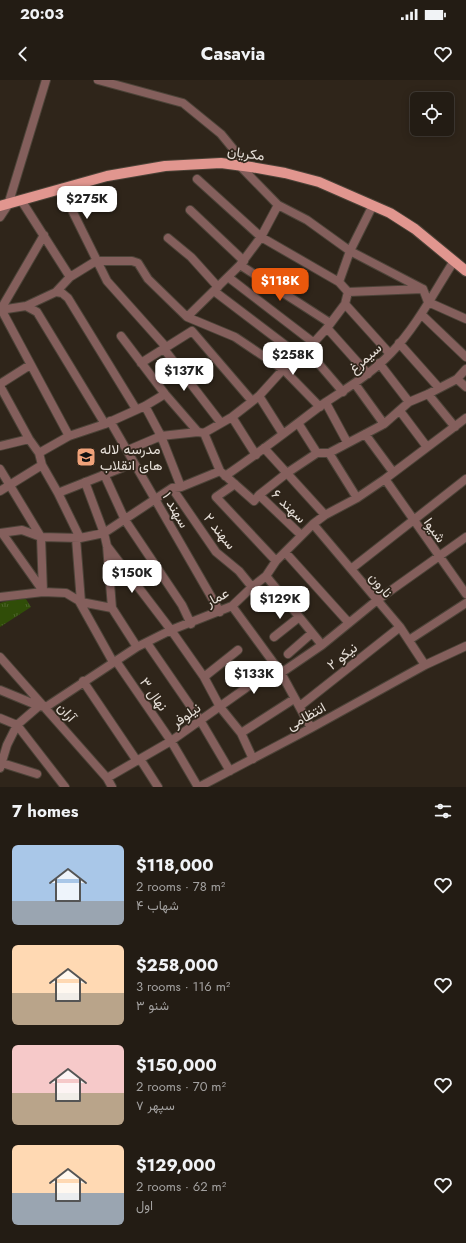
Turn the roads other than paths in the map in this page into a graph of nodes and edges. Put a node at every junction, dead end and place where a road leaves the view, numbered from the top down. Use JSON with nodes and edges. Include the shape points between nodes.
{"nodes":[{"id":1,"x":46,"y":80,"type":"edge"},
{"id":2,"x":98,"y":80,"type":"edge"},
{"id":3,"x":244,"y":166,"type":"junction"},
{"id":4,"x":197,"y":179,"type":"dead end"},
{"id":5,"x":61,"y":188,"type":"junction"},
{"id":6,"x":21,"y":200,"type":"junction"},
{"id":7,"x":4,"y":205,"type":"edge"},
{"id":8,"x":278,"y":205,"type":"junction"},
{"id":9,"x":373,"y":205,"type":"junction"},
{"id":10,"x":190,"y":210,"type":"dead end"},
{"id":11,"x":0,"y":217,"type":"edge"},
{"id":12,"x":44,"y":235,"type":"junction"},
{"id":13,"x":261,"y":237,"type":"junction"},
{"id":14,"x":168,"y":238,"type":"dead end"},
{"id":15,"x":350,"y":251,"type":"junction"},
{"id":16,"x":96,"y":261,"type":"junction"},
{"id":17,"x":454,"y":261,"type":"junction"},
{"id":18,"x":242,"y":263,"type":"junction"},
{"id":19,"x":466,"y":271,"type":"edge"},
{"id":20,"x":70,"y":277,"type":"junction"},
{"id":21,"x":228,"y":277,"type":"junction"},
{"id":22,"x":339,"y":282,"type":"junction"},
{"id":23,"x":216,"y":289,"type":"junction"},
{"id":24,"x":423,"y":289,"type":"junction"},
{"id":25,"x":56,"y":292,"type":"junction"},
{"id":26,"x":348,"y":292,"type":"junction"},
{"id":27,"x":428,"y":302,"type":"junction"},
{"id":28,"x":345,"y":304,"type":"junction"},
{"id":29,"x":26,"y":306,"type":"junction"},
{"id":30,"x":0,"y":310,"type":"edge"},
{"id":31,"x":422,"y":315,"type":"junction"},
{"id":32,"x":187,"y":317,"type":"junction"},
{"id":33,"x":466,"y":319,"type":"edge"},
{"id":34,"x":328,"y":326,"type":"junction"},
{"id":35,"x":192,"y":331,"type":"junction"},
{"id":36,"x":123,"y":339,"type":"dead end"},
{"id":37,"x":314,"y":343,"type":"junction"},
{"id":38,"x":400,"y":343,"type":"junction"},
{"id":39,"x":165,"y":348,"type":"junction"},
{"id":40,"x":307,"y":350,"type":"junction"},
{"id":41,"x":297,"y":354,"type":"junction"},
{"id":42,"x":390,"y":354,"type":"junction"},
{"id":43,"x":466,"y":357,"type":"edge"},
{"id":44,"x":141,"y":363,"type":"junction"},
{"id":45,"x":379,"y":363,"type":"junction"},
{"id":46,"x":30,"y":365,"type":"junction"},
{"id":47,"x":466,"y":369,"type":"edge"},
{"id":48,"x":284,"y":370,"type":"junction"},
{"id":49,"x":368,"y":374,"type":"junction"},
{"id":50,"x":457,"y":379,"type":"junction"},
{"id":51,"x":355,"y":384,"type":"junction"},
{"id":52,"x":0,"y":385,"type":"edge"},
{"id":53,"x":466,"y":387,"type":"edge"},
{"id":54,"x":439,"y":388,"type":"junction"},
{"id":55,"x":342,"y":392,"type":"junction"},
{"id":56,"x":165,"y":394,"type":"junction"},
{"id":57,"x":428,"y":394,"type":"junction"},
{"id":58,"x":255,"y":399,"type":"junction"},
{"id":59,"x":409,"y":402,"type":"junction"},
{"id":60,"x":323,"y":405,"type":"junction"},
{"id":61,"x":145,"y":406,"type":"junction"},
{"id":62,"x":136,"y":409,"type":"junction"},
{"id":63,"x":400,"y":412,"type":"junction"},
{"id":64,"x":232,"y":416,"type":"junction"},
{"id":65,"x":466,"y":418,"type":"edge"},
{"id":66,"x":107,"y":423,"type":"junction"},
{"id":67,"x":221,"y":423,"type":"junction"},
{"id":68,"x":298,"y":424,"type":"junction"},
{"id":69,"x":384,"y":424,"type":"junction"},
{"id":70,"x":455,"y":426,"type":"junction"},
{"id":71,"x":201,"y":432,"type":"junction"},
{"id":72,"x":283,"y":434,"type":"junction"},
{"id":73,"x":365,"y":434,"type":"junction"},
{"id":74,"x":69,"y":436,"type":"junction"},
{"id":75,"x":161,"y":436,"type":"junction"},
{"id":76,"x":29,"y":439,"type":"junction"},
{"id":77,"x":347,"y":442,"type":"junction"},
{"id":78,"x":2,"y":443,"type":"edge"},
{"id":79,"x":264,"y":448,"type":"junction"},
{"id":80,"x":427,"y":448,"type":"junction"},
{"id":81,"x":128,"y":450,"type":"junction"},
{"id":82,"x":38,"y":453,"type":"junction"},
{"id":83,"x":317,"y":453,"type":"junction"},
{"id":84,"x":329,"y":453,"type":"junction"},
{"id":85,"x":256,"y":455,"type":"junction"},
{"id":86,"x":134,"y":463,"type":"junction"},
{"id":87,"x":42,"y":465,"type":"junction"},
{"id":88,"x":0,"y":469,"type":"edge"},
{"id":89,"x":393,"y":472,"type":"junction"},
{"id":90,"x":223,"y":473,"type":"junction"},
{"id":91,"x":287,"y":473,"type":"junction"},
{"id":92,"x":104,"y":474,"type":"junction"},
{"id":93,"x":385,"y":479,"type":"junction"},
{"id":94,"x":466,"y":479,"type":"edge"},
{"id":95,"x":85,"y":482,"type":"junction"},
{"id":96,"x":235,"y":484,"type":"junction"},
{"id":97,"x":9,"y":485,"type":"junction"},
{"id":98,"x":180,"y":486,"type":"junction"},
{"id":99,"x":172,"y":488,"type":"junction"},
{"id":100,"x":0,"y":491,"type":"edge"},
{"id":101,"x":58,"y":493,"type":"junction"},
{"id":102,"x":259,"y":495,"type":"junction"},
{"id":103,"x":356,"y":498,"type":"junction"},
{"id":104,"x":155,"y":499,"type":"junction"},
{"id":105,"x":325,"y":515,"type":"junction"},
{"id":106,"x":125,"y":520,"type":"junction"},
{"id":107,"x":412,"y":520,"type":"junction"},
{"id":108,"x":313,"y":524,"type":"junction"},
{"id":109,"x":104,"y":532,"type":"junction"},
{"id":110,"x":1,"y":533,"type":"edge"},
{"id":111,"x":301,"y":535,"type":"junction"},
{"id":112,"x":41,"y":537,"type":"junction"},
{"id":113,"x":466,"y":537,"type":"edge"},
{"id":114,"x":78,"y":538,"type":"junction"},
{"id":115,"x":107,"y":546,"type":"junction"},
{"id":116,"x":285,"y":552,"type":"junction"},
{"id":117,"x":439,"y":556,"type":"junction"},
{"id":118,"x":276,"y":561,"type":"junction"},
{"id":119,"x":351,"y":569,"type":"junction"},
{"id":120,"x":266,"y":576,"type":"junction"},
{"id":121,"x":252,"y":587,"type":"junction"},
{"id":122,"x":44,"y":592,"type":"junction"},
{"id":123,"x":466,"y":592,"type":"edge"},
{"id":124,"x":0,"y":597,"type":"edge"},
{"id":125,"x":376,"y":601,"type":"junction"},
{"id":126,"x":80,"y":602,"type":"junction"},
{"id":127,"x":466,"y":603,"type":"edge"},
{"id":128,"x":232,"y":606,"type":"junction"},
{"id":129,"x":112,"y":608,"type":"junction"},
{"id":130,"x":220,"y":612,"type":"junction"},
{"id":131,"x":298,"y":618,"type":"junction"},
{"id":132,"x":349,"y":623,"type":"junction"},
{"id":133,"x":191,"y":624,"type":"junction"},
{"id":134,"x":400,"y":627,"type":"junction"},
{"id":135,"x":171,"y":630,"type":"junction"},
{"id":136,"x":312,"y":633,"type":"junction"},
{"id":137,"x":274,"y":637,"type":"dead end"},
{"id":138,"x":409,"y":640,"type":"junction"},
{"id":139,"x":147,"y":643,"type":"junction"},
{"id":140,"x":137,"y":646,"type":"junction"},
{"id":141,"x":322,"y":646,"type":"junction"},
{"id":142,"x":466,"y":646,"type":"edge"},
{"id":143,"x":238,"y":650,"type":"dead end"},
{"id":144,"x":288,"y":654,"type":"dead end"},
{"id":145,"x":0,"y":656,"type":"edge"},
{"id":146,"x":114,"y":662,"type":"junction"},
{"id":147,"x":424,"y":665,"type":"junction"},
{"id":148,"x":279,"y":669,"type":"junction"},
{"id":149,"x":204,"y":677,"type":"junction"},
{"id":150,"x":83,"y":682,"type":"junction"},
{"id":151,"x":0,"y":690,"type":"edge"},
{"id":152,"x":297,"y":702,"type":"junction"},
{"id":153,"x":42,"y":706,"type":"junction"},
{"id":154,"x":220,"y":707,"type":"junction"},
{"id":155,"x":0,"y":718,"type":"edge"},
{"id":156,"x":200,"y":720,"type":"junction"},
{"id":157,"x":16,"y":725,"type":"junction"},
{"id":158,"x":311,"y":728,"type":"junction"},
{"id":159,"x":241,"y":733,"type":"junction"},
{"id":160,"x":172,"y":741,"type":"junction"},
{"id":161,"x":4,"y":744,"type":"edge"},
{"id":162,"x":253,"y":759,"type":"junction"},
{"id":163,"x":138,"y":760,"type":"junction"},
{"id":164,"x":1,"y":765,"type":"edge"},
{"id":165,"x":230,"y":771,"type":"junction"},
{"id":166,"x":36,"y":774,"type":"dead end"},
{"id":167,"x":107,"y":778,"type":"junction"},
{"id":168,"x":65,"y":787,"type":"edge"},
{"id":169,"x":112,"y":787,"type":"edge"},
{"id":170,"x":158,"y":787,"type":"edge"},
{"id":171,"x":198,"y":787,"type":"edge"}],
"edges":[{"from":1,"to":7,"type":"street"},
{"from":2,"to":3,"type":"street","via":[[183,103],[221,134]]},
{"from":3,"to":5,"type":"main road","name":"مکریان","via":[[221,163],[165,166],[108,176]]},
{"from":3,"to":8,"type":"street"},
{"from":3,"to":9,"type":"main road","name":"مکریان","via":[[318,182]]},
{"from":4,"to":13,"type":"street"},
{"from":5,"to":6,"type":"main road","name":"مکریان"},
{"from":5,"to":16,"type":"street"},
{"from":6,"to":7,"type":"main road","name":"مکریان"},
{"from":6,"to":12,"type":"street"},
{"from":7,"to":11,"type":"street"},
{"from":8,"to":13,"type":"street"},
{"from":8,"to":15,"type":"street","via":[[307,220]]},
{"from":9,"to":15,"type":"street"},
{"from":9,"to":17,"type":"main road","name":"مکریان","via":[[415,229]]},
{"from":10,"to":18,"type":"street"},
{"from":12,"to":20,"type":"street"},
{"from":12,"to":30,"type":"street"},
{"from":13,"to":18,"type":"street"},
{"from":13,"to":22,"type":"street"},
{"from":14,"to":23,"type":"street","via":[[191,257]]},
{"from":15,"to":22,"type":"street"},
{"from":15,"to":24,"type":"street"},
{"from":16,"to":20,"type":"street"},
{"from":16,"to":32,"type":"street","via":[[132,260],[138,263],[148,279]]},
{"from":16,"to":39,"type":"street","via":[[107,281]]},
{"from":17,"to":19,"type":"main road","name":"مکریان"},
{"from":17,"to":27,"type":"street","name":"سیمرغ"},
{"from":18,"to":21,"type":"street"},
{"from":18,"to":34,"type":"street"},
{"from":20,"to":25,"type":"street"},
{"from":21,"to":23,"type":"street"},
{"from":21,"to":37,"type":"street"},
{"from":22,"to":26,"type":"street"},
{"from":23,"to":32,"type":"street"},
{"from":23,"to":41,"type":"street"},
{"from":24,"to":26,"type":"street"},
{"from":24,"to":27,"type":"street"},
{"from":25,"to":29,"type":"street"},
{"from":25,"to":62,"type":"street","via":[[68,298]]},
{"from":26,"to":28,"type":"street"},
{"from":27,"to":31,"type":"street","name":"سیمرغ"},
{"from":27,"to":33,"type":"street"},
{"from":28,"to":34,"type":"street"},
{"from":28,"to":42,"type":"street"},
{"from":29,"to":30,"type":"street"},
{"from":29,"to":66,"type":"street","name":"سهند ۱","via":[[37,312]]},
{"from":30,"to":46,"type":"street"},
{"from":31,"to":38,"type":"street","name":"سیمرغ"},
{"from":31,"to":43,"type":"street"},
{"from":32,"to":35,"type":"street"},
{"from":32,"to":48,"type":"street","via":[[235,337]]},
{"from":34,"to":37,"type":"street"},
{"from":34,"to":49,"type":"street"},
{"from":35,"to":39,"type":"street"},
{"from":35,"to":58,"type":"street"},
{"from":36,"to":44,"type":"street","name":"سهند ۶"},
{"from":37,"to":40,"type":"street"},
{"from":38,"to":42,"type":"street","name":"سیمرغ"},
{"from":38,"to":54,"type":"street"},
{"from":39,"to":44,"type":"street"},
{"from":39,"to":67,"type":"street"},
{"from":40,"to":41,"type":"street"},
{"from":40,"to":55,"type":"street"},
{"from":41,"to":48,"type":"street"},
{"from":42,"to":45,"type":"street","name":"سیمرغ"},
{"from":44,"to":56,"type":"street","name":"سهند ۶"},
{"from":45,"to":49,"type":"street","name":"سیمرغ"},
{"from":45,"to":59,"type":"street"},
{"from":46,"to":52,"type":"street"},
{"from":46,"to":74,"type":"street"},
{"from":47,"to":50,"type":"street"},
{"from":48,"to":58,"type":"street"},
{"from":48,"to":60,"type":"street"},
{"from":49,"to":51,"type":"street","name":"سیمرغ"},
{"from":50,"to":53,"type":"street"},
{"from":50,"to":54,"type":"street"},
{"from":51,"to":55,"type":"street","name":"سیمرغ"},
{"from":51,"to":69,"type":"street"},
{"from":52,"to":76,"type":"street"},
{"from":54,"to":57,"type":"street"},
{"from":55,"to":60,"type":"street","name":"سیمرغ"},
{"from":56,"to":61,"type":"street"},
{"from":56,"to":71,"type":"street","name":"سهند ۶"},
{"from":57,"to":59,"type":"street"},
{"from":57,"to":70,"type":"street"},
{"from":58,"to":64,"type":"street"},
{"from":58,"to":72,"type":"street"},
{"from":59,"to":63,"type":"street"},
{"from":60,"to":68,"type":"street","name":"سیمرغ"},
{"from":60,"to":77,"type":"street"},
{"from":61,"to":62,"type":"street"},
{"from":61,"to":75,"type":"street"},
{"from":62,"to":66,"type":"street"},
{"from":63,"to":69,"type":"street"},
{"from":63,"to":80,"type":"street"},
{"from":64,"to":67,"type":"street"},
{"from":64,"to":85,"type":"street"},
{"from":65,"to":70,"type":"street","name":"عمار"},
{"from":66,"to":74,"type":"street"},
{"from":66,"to":81,"type":"street","name":"سهند ۱"},
{"from":67,"to":71,"type":"street"},
{"from":68,"to":72,"type":"street","name":"سیمرغ"},
{"from":68,"to":83,"type":"street"},
{"from":69,"to":73,"type":"street"},
{"from":70,"to":80,"type":"street","name":"عمار"},
{"from":71,"to":75,"type":"street"},
{"from":71,"to":90,"type":"street","name":"سهند ۶"},
{"from":72,"to":79,"type":"street","name":"سیمرغ"},
{"from":73,"to":77,"type":"street"},
{"from":73,"to":89,"type":"street"},
{"from":74,"to":82,"type":"street"},
{"from":75,"to":81,"type":"street"},
{"from":75,"to":98,"type":"street"},
{"from":76,"to":78,"type":"street"},
{"from":76,"to":82,"type":"street"},
{"from":77,"to":84,"type":"street"},
{"from":79,"to":85,"type":"street","name":"سیمرغ"},
{"from":79,"to":91,"type":"street"},
{"from":80,"to":89,"type":"street","name":"عمار"},
{"from":81,"to":86,"type":"street","name":"سهند ۱"},
{"from":82,"to":87,"type":"street"},
{"from":83,"to":84,"type":"street"},
{"from":83,"to":91,"type":"street"},
{"from":84,"to":103,"type":"street"},
{"from":85,"to":90,"type":"street","name":"سیمرغ"},
{"from":86,"to":92,"type":"street"},
{"from":86,"to":104,"type":"street","name":"سهند ۱"},
{"from":87,"to":97,"type":"street"},
{"from":87,"to":101,"type":"street"},
{"from":88,"to":97,"type":"street"},
{"from":89,"to":93,"type":"street","name":"عمار"},
{"from":90,"to":96,"type":"street","name":"سهند ۶"},
{"from":90,"to":98,"type":"street","name":"سیمرغ"},
{"from":91,"to":102,"type":"street"},
{"from":91,"to":105,"type":"street"},
{"from":92,"to":95,"type":"street"},
{"from":92,"to":106,"type":"street"},
{"from":93,"to":103,"type":"street","name":"عمار"},
{"from":93,"to":107,"type":"street","name":"شیوا"},
{"from":94,"to":107,"type":"street"},
{"from":95,"to":101,"type":"street"},
{"from":95,"to":109,"type":"street"},
{"from":96,"to":102,"type":"street","name":"سهند ۶","via":[[254,501]]},
{"from":96,"to":118,"type":"street","via":[[216,497]]},
{"from":97,"to":100,"type":"street"},
{"from":97,"to":112,"type":"street"},
{"from":98,"to":99,"type":"street","name":"سیمرغ"},
{"from":99,"to":104,"type":"street","name":"سیمرغ"},
{"from":99,"to":121,"type":"street","name":"سهند ۲","via":[[216,552],[239,571]]},
{"from":101,"to":114,"type":"street"},
{"from":102,"to":111,"type":"street","name":"سهند ۶"},
{"from":103,"to":105,"type":"street","name":"عمار"},
{"from":104,"to":106,"type":"street","name":"سیمرغ"},
{"from":104,"to":130,"type":"street","name":"سهند ۱"},
{"from":105,"to":108,"type":"street","name":"عمار"},
{"from":106,"to":109,"type":"street","name":"سیمرغ"},
{"from":106,"to":133,"type":"street","via":[[182,605]]},
{"from":107,"to":117,"type":"street","name":"شیوا"},
{"from":107,"to":119,"type":"street"},
{"from":108,"to":111,"type":"street","name":"عمار"},
{"from":108,"to":119,"type":"street","name":"نارون"},
{"from":109,"to":114,"type":"street","name":"سیمرغ"},
{"from":109,"to":115,"type":"street"},
{"from":110,"to":112,"type":"street","name":"سیمرغ","via":[[22,530]]},
{"from":110,"to":122,"type":"street"},
{"from":111,"to":116,"type":"street","name":"عمار"},
{"from":112,"to":114,"type":"street","name":"سیمرغ"},
{"from":112,"to":122,"type":"street"},
{"from":113,"to":117,"type":"street","name":"نیلوفر"},
{"from":114,"to":126,"type":"street"},
{"from":115,"to":129,"type":"street"},
{"from":115,"to":135,"type":"street"},
{"from":116,"to":118,"type":"street","name":"عمار"},
{"from":116,"to":132,"type":"street"},
{"from":117,"to":123,"type":"street","name":"شیوا"},
{"from":117,"to":125,"type":"street","name":"نیلوفر"},
{"from":118,"to":120,"type":"street","name":"عمار"},
{"from":119,"to":125,"type":"street","name":"نارون"},
{"from":120,"to":121,"type":"street","name":"عمار"},
{"from":120,"to":131,"type":"street"},
{"from":121,"to":128,"type":"street","name":"عمار"},
{"from":122,"to":124,"type":"street"},
{"from":122,"to":126,"type":"street","via":[[66,593]]},
{"from":125,"to":132,"type":"street","name":"نیلوفر"},
{"from":125,"to":134,"type":"street","name":"نارون"},
{"from":126,"to":129,"type":"street"},
{"from":126,"to":146,"type":"street","name":"نهال ۳"},
{"from":127,"to":138,"type":"street"},
{"from":128,"to":130,"type":"street","name":"عمار"},
{"from":128,"to":148,"type":"street"},
{"from":129,"to":140,"type":"street"},
{"from":130,"to":133,"type":"street","name":"عمار"},
{"from":131,"to":136,"type":"street"},
{"from":131,"to":137,"type":"street"},
{"from":132,"to":141,"type":"street","name":"نیلوفر"},
{"from":133,"to":135,"type":"street","name":"عمار"},
{"from":134,"to":138,"type":"street","name":"نارون"},
{"from":134,"to":152,"type":"street","name":"نیکو ۲"},
{"from":135,"to":139,"type":"street","name":"عمار"},
{"from":135,"to":149,"type":"street"},
{"from":136,"to":141,"type":"street"},
{"from":136,"to":144,"type":"street"},
{"from":138,"to":147,"type":"street","name":"نارون"},
{"from":139,"to":140,"type":"street","name":"عمار"},
{"from":139,"to":156,"type":"street"},
{"from":140,"to":146,"type":"street","name":"عمار"},
{"from":141,"to":148,"type":"street","name":"نیلوفر"},
{"from":142,"to":147,"type":"street","name":"انتظامی"},
{"from":143,"to":149,"type":"street"},
{"from":145,"to":153,"type":"street","name":"آران"},
{"from":146,"to":150,"type":"street","name":"عمار"},
{"from":146,"to":160,"type":"street","name":"نهال ۳"},
{"from":147,"to":158,"type":"street","name":"انتظامی"},
{"from":148,"to":152,"type":"street"},
{"from":148,"to":154,"type":"street","name":"نیلوفر"},
{"from":149,"to":154,"type":"street"},
{"from":150,"to":153,"type":"street","name":"عمار"},
{"from":150,"to":163,"type":"street"},
{"from":151,"to":153,"type":"street"},
{"from":152,"to":158,"type":"street"},
{"from":152,"to":159,"type":"street","name":"نیکو ۲"},
{"from":153,"to":157,"type":"street","name":"عمار"},
{"from":153,"to":167,"type":"street","name":"آران"},
{"from":154,"to":156,"type":"street","name":"نیلوفر"},
{"from":154,"to":159,"type":"street"},
{"from":155,"to":157,"type":"street"},
{"from":156,"to":160,"type":"street","name":"نیلوفر"},
{"from":156,"to":165,"type":"street"},
{"from":157,"to":161,"type":"street","name":"عمار"},
{"from":157,"to":168,"type":"street"},
{"from":158,"to":162,"type":"street","name":"انتظامی"},
{"from":159,"to":162,"type":"street"},
{"from":160,"to":163,"type":"street","name":"نیلوفر"},
{"from":160,"to":171,"type":"street","name":"نهال ۳"},
{"from":161,"to":164,"type":"street","name":"عمار"},
{"from":162,"to":165,"type":"street","name":"انتظامی"},
{"from":163,"to":167,"type":"street","name":"نیلوفر"},
{"from":163,"to":170,"type":"street"},
{"from":164,"to":166,"type":"street"},
{"from":165,"to":171,"type":"street","name":"انتظامی"},
{"from":167,"to":169,"type":"street","name":"آران"}]}
